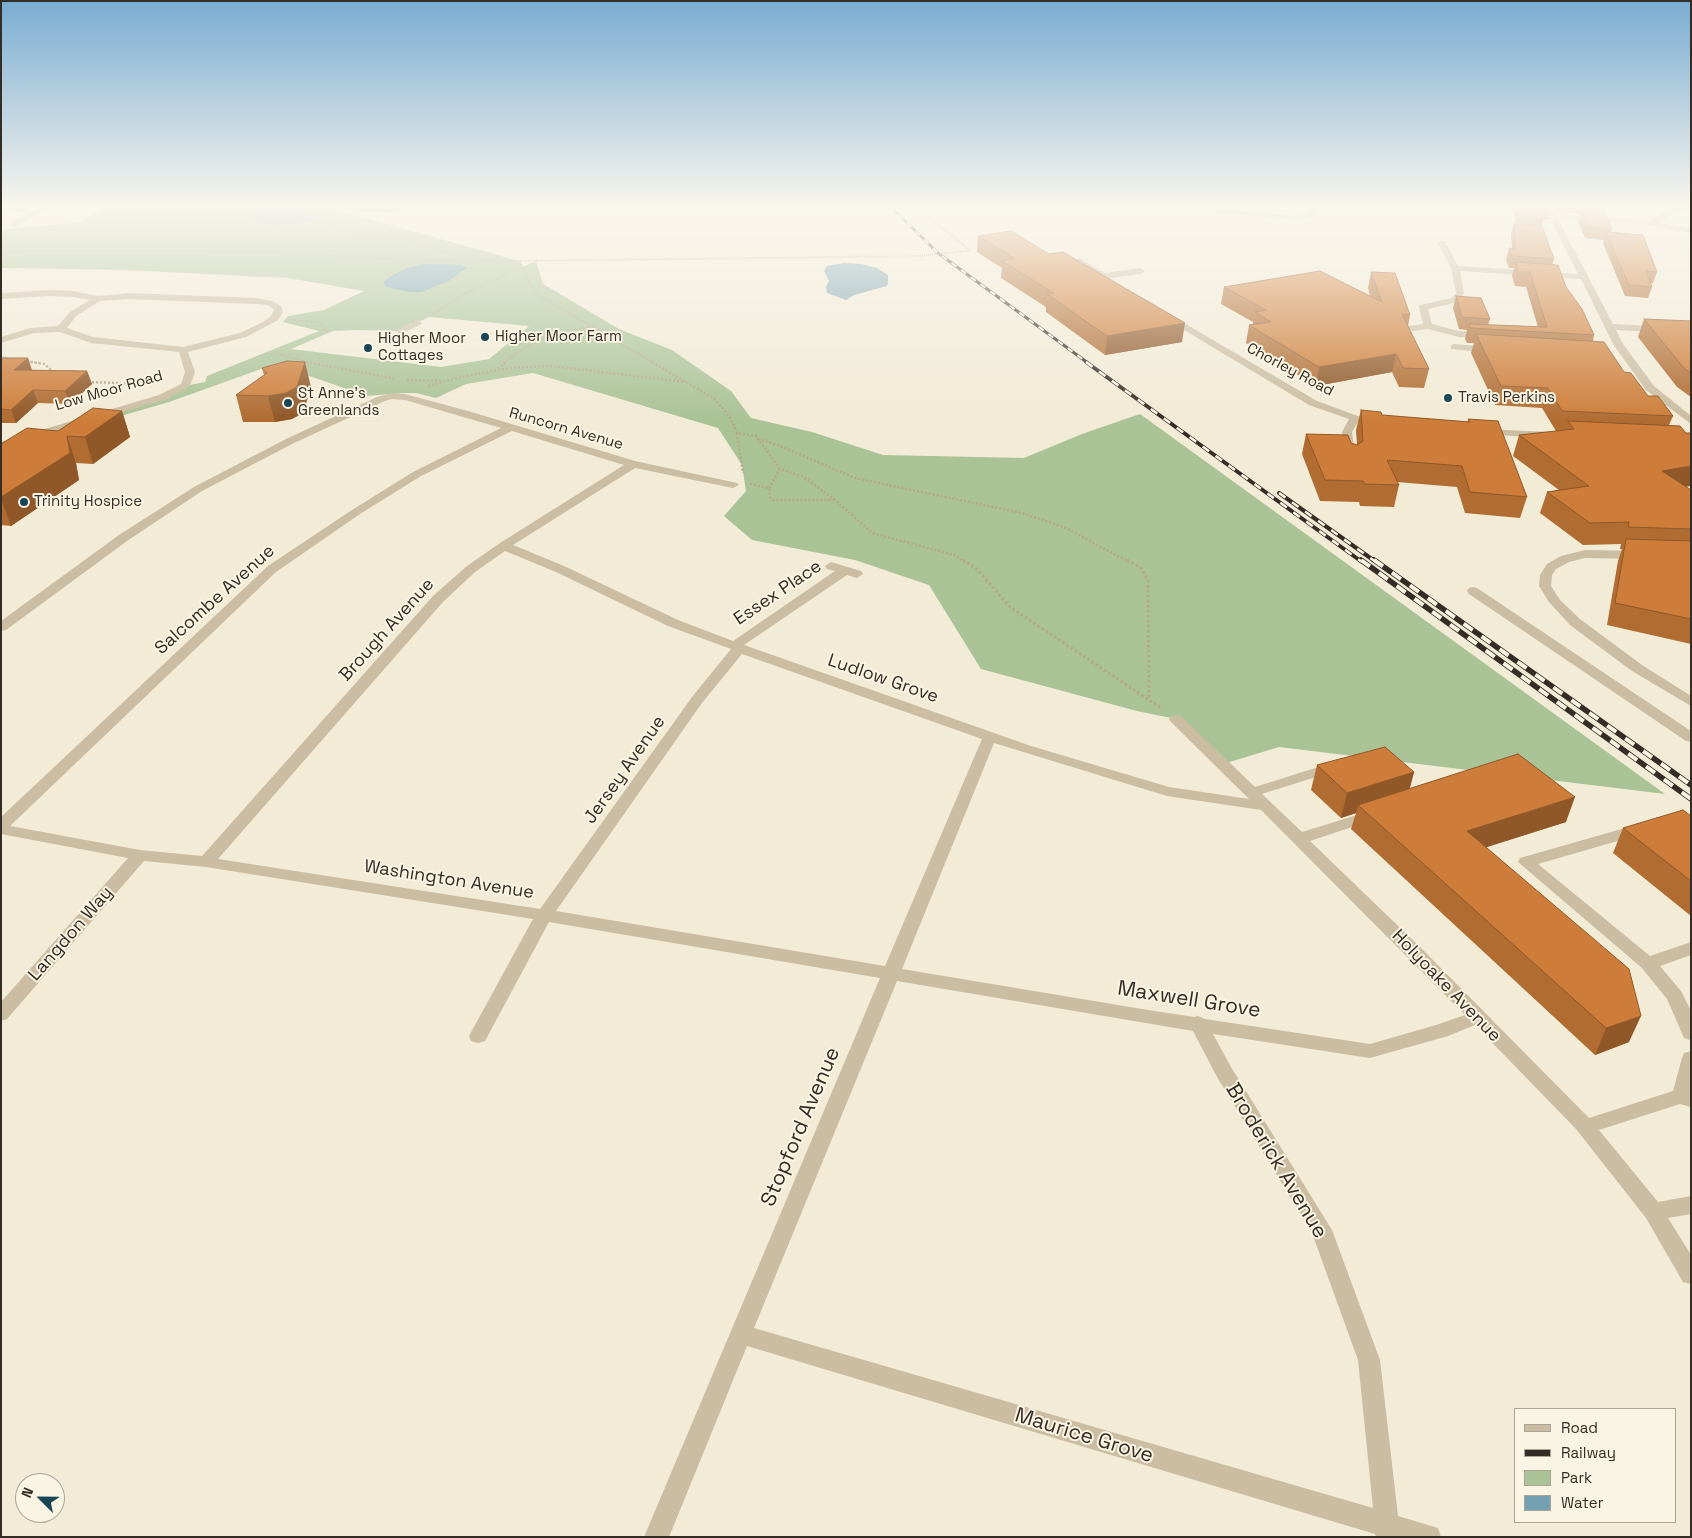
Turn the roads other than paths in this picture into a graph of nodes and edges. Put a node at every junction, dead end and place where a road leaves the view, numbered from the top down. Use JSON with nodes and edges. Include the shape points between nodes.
{"nodes":[{"id":1,"x":1583,"y":277,"type":"edge"},
{"id":2,"x":1107,"y":278,"type":"edge"},
{"id":3,"x":1458,"y":278,"type":"edge"},
{"id":4,"x":1120,"y":286,"type":"edge"},
{"id":5,"x":1,"y":296,"type":"edge"},
{"id":6,"x":98,"y":299,"type":"junction"},
{"id":7,"x":1158,"y":310,"type":"edge"},
{"id":8,"x":417,"y":323,"type":"road end"},
{"id":9,"x":1428,"y":326,"type":"junction"},
{"id":10,"x":1412,"y":328,"type":"dead end"},
{"id":11,"x":61,"y":329,"type":"junction"},
{"id":12,"x":1610,"y":330,"type":"junction"},
{"id":13,"x":400,"y":331,"type":"dead end"},
{"id":14,"x":1691,"y":331,"type":"edge"},
{"id":15,"x":1498,"y":336,"type":"edge"},
{"id":16,"x":1,"y":340,"type":"edge"},
{"id":17,"x":1454,"y":347,"type":"dead end"},
{"id":18,"x":183,"y":350,"type":"junction"},
{"id":19,"x":1506,"y":351,"type":"edge"},
{"id":20,"x":185,"y":386,"type":"junction"},
{"id":21,"x":1355,"y":418,"type":"junction"},
{"id":22,"x":1691,"y":421,"type":"edge"},
{"id":23,"x":1390,"y":426,"type":"edge"},
{"id":24,"x":509,"y":428,"type":"junction"},
{"id":25,"x":1467,"y":431,"type":"edge"},
{"id":26,"x":1564,"y":436,"type":"edge"},
{"id":27,"x":1,"y":438,"type":"edge"},
{"id":28,"x":1,"y":445,"type":"edge"},
{"id":29,"x":1352,"y":461,"type":"edge"},
{"id":30,"x":633,"y":464,"type":"junction"},
{"id":31,"x":739,"y":484,"type":"road end"},
{"id":32,"x":504,"y":546,"type":"junction"},
{"id":33,"x":1655,"y":556,"type":"edge"},
{"id":34,"x":831,"y":566,"type":"dead end"},
{"id":35,"x":1473,"y":591,"type":"dead end"},
{"id":36,"x":1,"y":627,"type":"edge"},
{"id":37,"x":736,"y":647,"type":"junction"},
{"id":38,"x":1691,"y":702,"type":"edge"},
{"id":39,"x":1176,"y":719,"type":"road end"},
{"id":40,"x":990,"y":736,"type":"junction"},
{"id":41,"x":1691,"y":738,"type":"edge"},
{"id":42,"x":1337,"y":766,"type":"edge"},
{"id":43,"x":1251,"y":793,"type":"junction"},
{"id":44,"x":1264,"y":806,"type":"junction"},
{"id":45,"x":1392,"y":809,"type":"edge"},
{"id":46,"x":1651,"y":826,"type":"edge"},
{"id":47,"x":1,"y":828,"type":"edge"},
{"id":48,"x":1298,"y":839,"type":"junction"},
{"id":49,"x":140,"y":854,"type":"junction"},
{"id":50,"x":206,"y":862,"type":"junction"},
{"id":51,"x":544,"y":915,"type":"junction"},
{"id":52,"x":1691,"y":948,"type":"edge"},
{"id":53,"x":1648,"y":964,"type":"junction"},
{"id":54,"x":891,"y":972,"type":"junction"},
{"id":55,"x":1,"y":1014,"type":"edge"},
{"id":56,"x":1478,"y":1017,"type":"junction"},
{"id":57,"x":1198,"y":1024,"type":"junction"},
{"id":58,"x":1691,"y":1030,"type":"edge"},
{"id":59,"x":1691,"y":1033,"type":"edge"},
{"id":60,"x":478,"y":1036,"type":"dead end"},
{"id":61,"x":1691,"y":1058,"type":"edge"},
{"id":62,"x":1686,"y":1098,"type":"edge"},
{"id":63,"x":1585,"y":1127,"type":"junction"},
{"id":64,"x":1691,"y":1205,"type":"edge"},
{"id":65,"x":1653,"y":1212,"type":"junction"},
{"id":66,"x":1691,"y":1275,"type":"edge"},
{"id":67,"x":740,"y":1334,"type":"junction"},
{"id":68,"x":1387,"y":1531,"type":"edge"},
{"id":69,"x":656,"y":1537,"type":"edge"},
{"id":70,"x":1429,"y":1537,"type":"edge"}],
"edges":[{"from":1,"to":12,"type":"street"},
{"from":2,"to":4,"type":"street"},
{"from":3,"to":9,"type":"street","via":[[1458,298],[1423,307]]},
{"from":5,"to":6,"type":"street","via":[[50,293]]},
{"from":6,"to":11,"type":"street","via":[[73,314]]},
{"from":6,"to":18,"type":"street","via":[[128,296],[256,301],[278,308],[275,318],[243,335]]},
{"from":7,"to":21,"type":"street","name":"Chorley Road","via":[[1313,402]]},
{"from":8,"to":13,"type":"street"},
{"from":9,"to":10,"type":"street"},
{"from":9,"to":15,"type":"street","via":[[1460,334]]},
{"from":11,"to":16,"type":"street","via":[[33,330]]},
{"from":11,"to":18,"type":"street","via":[[91,340]]},
{"from":12,"to":14,"type":"street"},
{"from":12,"to":22,"type":"street","via":[[1622,356],[1650,388]]},
{"from":17,"to":19,"type":"street"},
{"from":18,"to":20,"type":"street","via":[[190,372]]},
{"from":20,"to":27,"type":"street","name":"Low Moor Road"},
{"from":20,"to":28,"type":"street","name":"Low Moor Road","via":[[163,397]]},
{"from":21,"to":23,"type":"street","name":"Chorley Road"},
{"from":21,"to":29,"type":"street","via":[[1347,432]]},
{"from":24,"to":30,"type":"street","name":"Runcorn Avenue"},
{"from":24,"to":36,"type":"street","name":"Runcorn Avenue","via":[[405,396],[382,399],[290,441],[198,489],[123,538]]},
{"from":24,"to":47,"type":"street","name":"Salcombe Avenue","via":[[417,474],[272,569]]},
{"from":25,"to":26,"type":"street"},
{"from":30,"to":31,"type":"street","name":"Runcorn Avenue"},
{"from":30,"to":32,"type":"street","name":"Brough Avenue"},
{"from":32,"to":37,"type":"street","name":"Ludlow Grove","via":[[673,623]]},
{"from":32,"to":50,"type":"street","name":"Brough Avenue","via":[[471,569],[438,600]]},
{"from":33,"to":38,"type":"street","via":[[1585,554],[1565,559],[1551,567],[1545,586],[1555,602],[1575,622],[1637,668]]},
{"from":34,"to":37,"type":"street","name":"Essex Place","via":[[850,573]]},
{"from":35,"to":41,"type":"street"},
{"from":37,"to":40,"type":"street","name":"Ludlow Grove"},
{"from":37,"to":51,"type":"street","name":"Jersey Avenue"},
{"from":39,"to":43,"type":"street","name":"Holyoake Avenue"},
{"from":40,"to":44,"type":"street","name":"Ludlow Grove","via":[[1167,791]]},
{"from":40,"to":54,"type":"street","name":"Stopford Avenue"},
{"from":42,"to":43,"type":"street"},
{"from":43,"to":44,"type":"street","name":"Holyoake Avenue"},
{"from":44,"to":48,"type":"street","name":"Holyoake Avenue"},
{"from":45,"to":48,"type":"street"},
{"from":46,"to":53,"type":"street","via":[[1526,862]]},
{"from":47,"to":49,"type":"street","name":"Washington Avenue"},
{"from":48,"to":56,"type":"street","name":"Holyoake Avenue"},
{"from":49,"to":50,"type":"street","name":"Washington Avenue"},
{"from":49,"to":55,"type":"street","name":"Langdon Way"},
{"from":50,"to":51,"type":"street","name":"Washington Avenue"},
{"from":51,"to":54,"type":"street","name":"Washington Avenue"},
{"from":51,"to":60,"type":"street","name":"Jersey Avenue"},
{"from":52,"to":53,"type":"street"},
{"from":53,"to":58,"type":"street","via":[[1675,996]]},
{"from":54,"to":57,"type":"street","name":"Maxwell Grove"},
{"from":54,"to":67,"type":"street","name":"Stopford Avenue"},
{"from":56,"to":57,"type":"street","name":"Maxwell Grove","via":[[1370,1051]]},
{"from":56,"to":63,"type":"street","name":"Holyoake Avenue"},
{"from":57,"to":68,"type":"street","name":"Broderick Avenue","via":[[1320,1230],[1344,1291],[1369,1360]]},
{"from":58,"to":59,"type":"street"},
{"from":61,"to":62,"type":"street"},
{"from":62,"to":63,"type":"street"},
{"from":63,"to":65,"type":"street","name":"Holyoake Avenue"},
{"from":64,"to":65,"type":"street"},
{"from":65,"to":66,"type":"street","name":"Holyoake Avenue"},
{"from":67,"to":68,"type":"street","name":"Maurice Grove"},
{"from":67,"to":69,"type":"street","name":"Stopford Avenue"},
{"from":68,"to":70,"type":"street","name":"Maurice Grove"}]}
